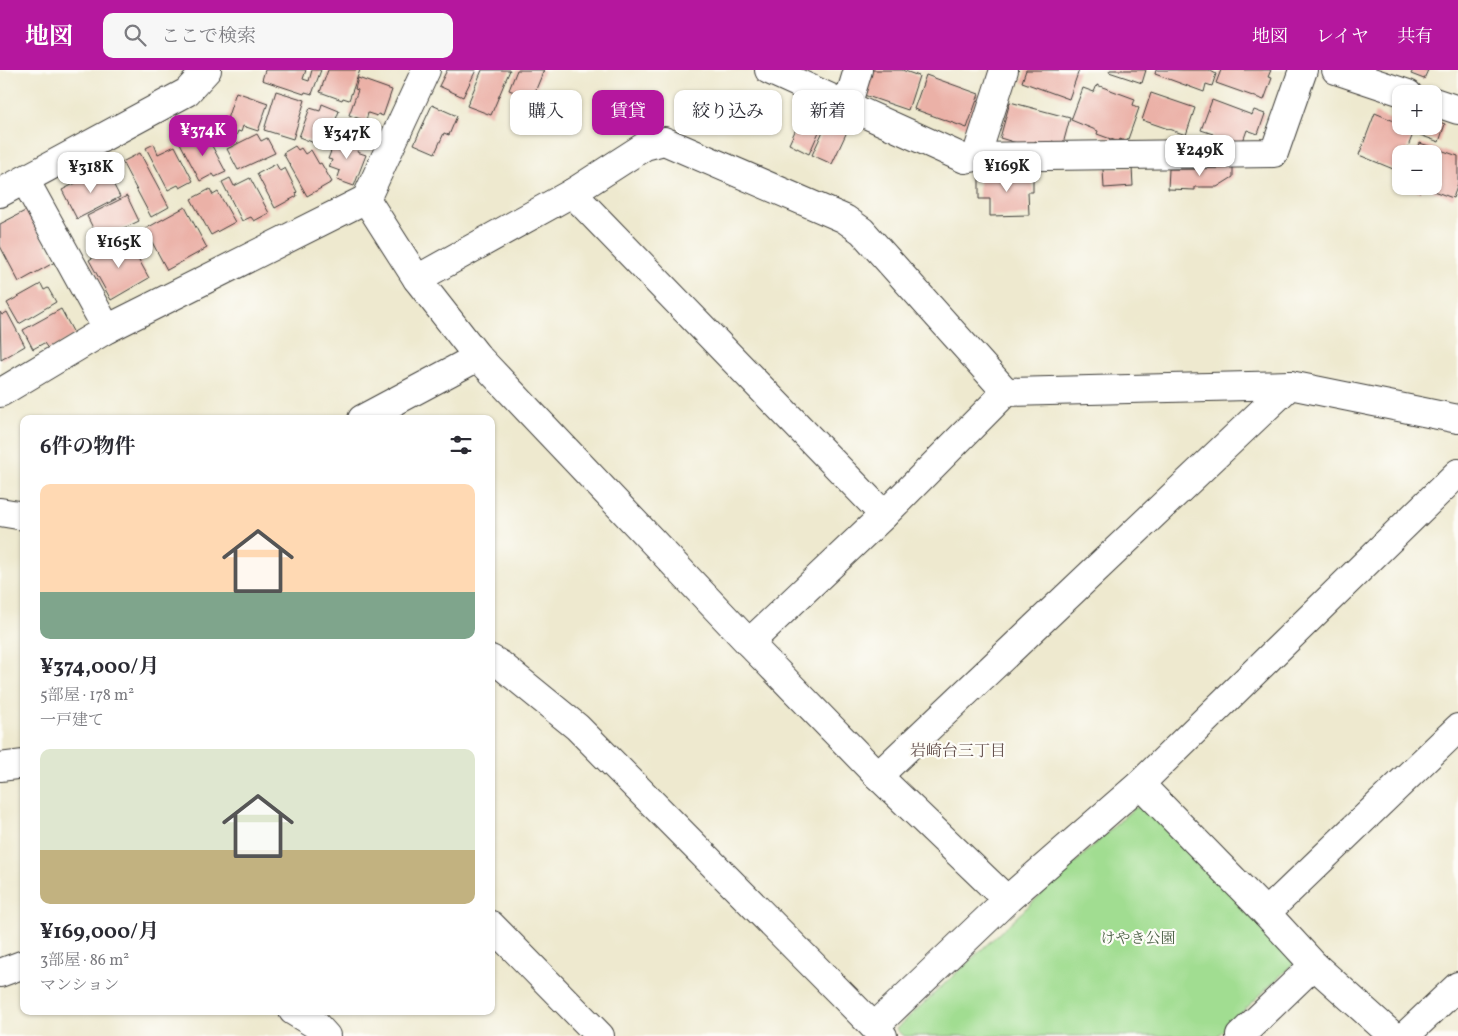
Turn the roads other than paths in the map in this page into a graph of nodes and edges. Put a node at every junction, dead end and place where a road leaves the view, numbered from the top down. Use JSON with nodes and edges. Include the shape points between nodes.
{"nodes":[{"id":1,"x":207,"y":70,"type":"edge"},
{"id":2,"x":426,"y":70,"type":"edge"},
{"id":3,"x":769,"y":70,"type":"edge"},
{"id":4,"x":858,"y":70,"type":"edge"},
{"id":5,"x":1004,"y":70,"type":"edge"},
{"id":6,"x":1303,"y":70,"type":"edge"},
{"id":7,"x":1336,"y":70,"type":"edge"},
{"id":8,"x":1392,"y":89,"type":"edge"},
{"id":9,"x":812,"y":90,"type":"edge"},
{"id":10,"x":852,"y":90,"type":"edge"},
{"id":11,"x":1442,"y":105,"type":"edge"},
{"id":12,"x":1458,"y":110,"type":"edge"},
{"id":13,"x":864,"y":114,"type":"edge"},
{"id":14,"x":976,"y":157,"type":"junction"},
{"id":15,"x":25,"y":180,"type":"junction"},
{"id":16,"x":0,"y":193,"type":"edge"},
{"id":17,"x":572,"y":193,"type":"junction"},
{"id":18,"x":366,"y":199,"type":"junction"},
{"id":19,"x":417,"y":279,"type":"junction"},
{"id":20,"x":107,"y":329,"type":"junction"},
{"id":21,"x":478,"y":357,"type":"junction"},
{"id":22,"x":1290,"y":385,"type":"junction"},
{"id":23,"x":1006,"y":392,"type":"junction"},
{"id":24,"x":0,"y":393,"type":"edge"},
{"id":25,"x":369,"y":415,"type":"edge"},
{"id":26,"x":1458,"y":419,"type":"edge"},
{"id":27,"x":1458,"y":473,"type":"edge"},
{"id":28,"x":0,"y":512,"type":"edge"},
{"id":29,"x":20,"y":515,"type":"edge"},
{"id":30,"x":884,"y":515,"type":"junction"},
{"id":31,"x":749,"y":643,"type":"junction"},
{"id":32,"x":495,"y":661,"type":"edge"},
{"id":33,"x":1458,"y":728,"type":"edge"},
{"id":34,"x":20,"y":764,"type":"edge"},
{"id":35,"x":0,"y":767,"type":"edge"},
{"id":36,"x":878,"y":776,"type":"junction"},
{"id":37,"x":1140,"y":784,"type":"junction"},
{"id":38,"x":1007,"y":900,"type":"junction"},
{"id":39,"x":1266,"y":913,"type":"junction"},
{"id":40,"x":495,"y":929,"type":"edge"},
{"id":41,"x":1314,"y":965,"type":"junction"},
{"id":42,"x":20,"y":966,"type":"edge"},
{"id":43,"x":0,"y":973,"type":"edge"},
{"id":44,"x":1458,"y":986,"type":"edge"},
{"id":45,"x":299,"y":1015,"type":"edge"},
{"id":46,"x":878,"y":1031,"type":"edge"},
{"id":47,"x":326,"y":1036,"type":"edge"},
{"id":48,"x":600,"y":1036,"type":"edge"},
{"id":49,"x":1240,"y":1036,"type":"edge"},
{"id":50,"x":1392,"y":1036,"type":"edge"},
{"id":51,"x":1406,"y":1036,"type":"edge"}],
"edges":[{"from":1,"to":15,"type":"street","via":[[187,92]]},
{"from":2,"to":18,"type":"street"},
{"from":3,"to":9,"type":"street"},
{"from":4,"to":10,"type":"street"},
{"from":5,"to":14,"type":"street"},
{"from":6,"to":14,"type":"street","via":[[1274,152]]},
{"from":7,"to":8,"type":"street"},
{"from":11,"to":12,"type":"street"},
{"from":13,"to":14,"type":"street","via":[[965,159]]},
{"from":15,"to":16,"type":"street"},
{"from":15,"to":20,"type":"street"},
{"from":17,"to":19,"type":"street"},
{"from":17,"to":23,"type":"street","via":[[645,146],[664,141],[845,219],[862,230]]},
{"from":17,"to":30,"type":"street"},
{"from":18,"to":19,"type":"street"},
{"from":18,"to":20,"type":"street"},
{"from":19,"to":21,"type":"street"},
{"from":20,"to":24,"type":"street"},
{"from":21,"to":25,"type":"street"},
{"from":21,"to":31,"type":"street"},
{"from":22,"to":23,"type":"street"},
{"from":22,"to":26,"type":"street"},
{"from":22,"to":36,"type":"street"},
{"from":23,"to":30,"type":"street"},
{"from":27,"to":37,"type":"street"},
{"from":28,"to":29,"type":"street"},
{"from":30,"to":31,"type":"street"},
{"from":31,"to":36,"type":"street"},
{"from":32,"to":46,"type":"street","via":[[577,727]]},
{"from":33,"to":39,"type":"street"},
{"from":34,"to":35,"type":"street"},
{"from":36,"to":38,"type":"street"},
{"from":37,"to":38,"type":"street"},
{"from":37,"to":39,"type":"street"},
{"from":38,"to":46,"type":"street"},
{"from":39,"to":41,"type":"street"},
{"from":40,"to":48,"type":"street"},
{"from":41,"to":49,"type":"street"},
{"from":41,"to":50,"type":"street"},
{"from":42,"to":43,"type":"street"},
{"from":44,"to":51,"type":"street"},
{"from":45,"to":47,"type":"street"}]}
